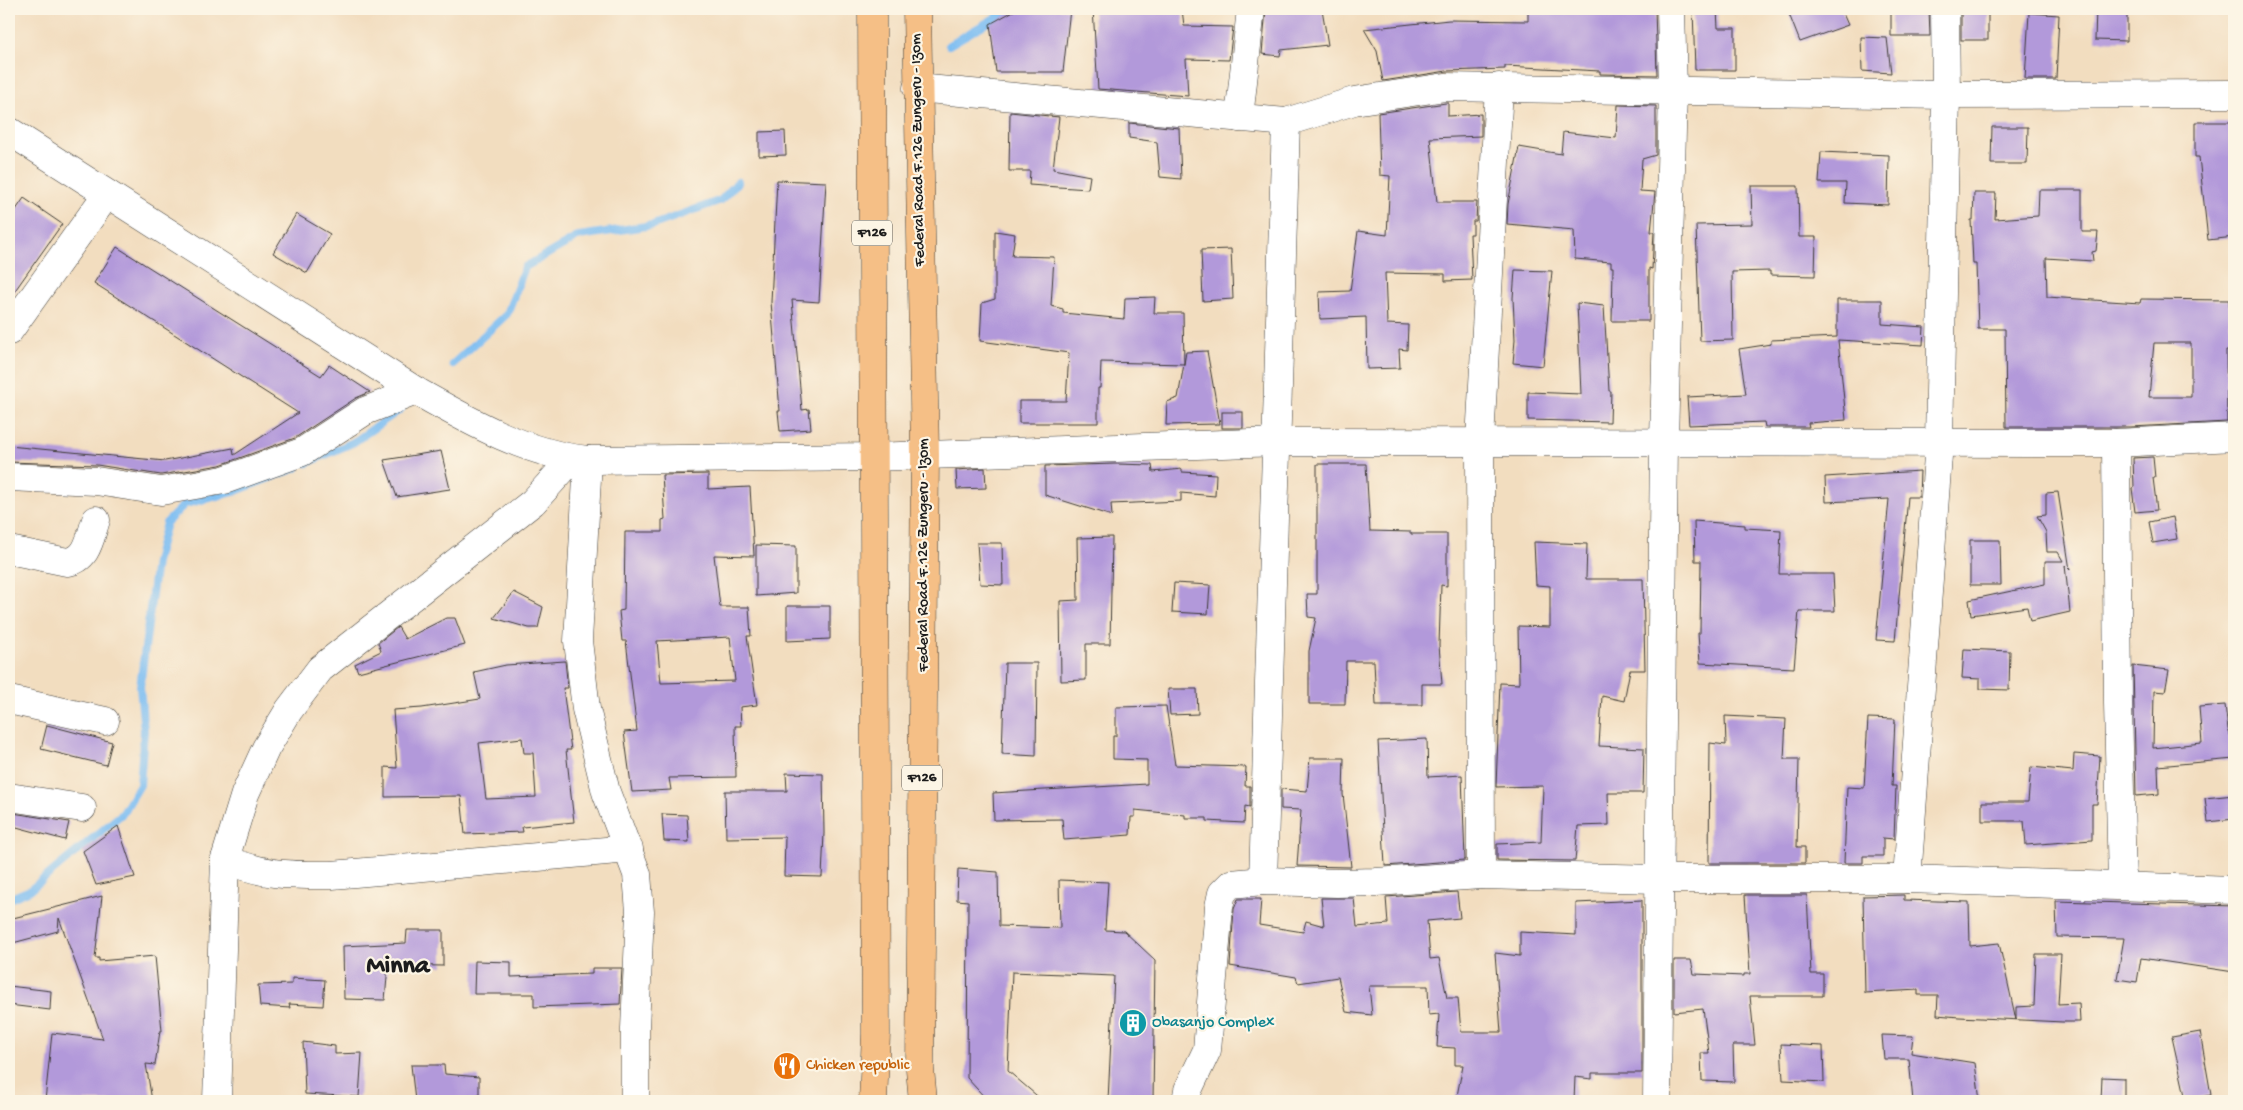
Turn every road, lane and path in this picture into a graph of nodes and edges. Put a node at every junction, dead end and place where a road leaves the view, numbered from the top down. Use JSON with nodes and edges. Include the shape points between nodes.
{"nodes":[{"id":1,"x":872,"y":9,"type":"edge"},
{"id":2,"x":917,"y":9,"type":"edge"},
{"id":3,"x":1251,"y":9,"type":"edge"},
{"id":4,"x":1671,"y":9,"type":"edge"},
{"id":5,"x":1945,"y":9,"type":"edge"},
{"id":6,"x":1499,"y":87,"type":"junction"},
{"id":7,"x":917,"y":88,"type":"junction"},
{"id":8,"x":1673,"y":91,"type":"junction"},
{"id":9,"x":1946,"y":94,"type":"junction"},
{"id":10,"x":2234,"y":94,"type":"edge"},
{"id":11,"x":1239,"y":118,"type":"junction"},
{"id":12,"x":1286,"y":122,"type":"junction"},
{"id":13,"x":9,"y":131,"type":"edge"},
{"id":14,"x":107,"y":194,"type":"junction"},
{"id":15,"x":9,"y":331,"type":"edge"},
{"id":16,"x":416,"y":391,"type":"junction"},
{"id":17,"x":2234,"y":437,"type":"edge"},
{"id":18,"x":1480,"y":441,"type":"junction"},
{"id":19,"x":1664,"y":441,"type":"junction"},
{"id":20,"x":1277,"y":442,"type":"junction"},
{"id":21,"x":1939,"y":442,"type":"junction"},
{"id":22,"x":2116,"y":443,"type":"junction"},
{"id":23,"x":925,"y":454,"type":"junction"},
{"id":24,"x":873,"y":457,"type":"junction"},
{"id":25,"x":580,"y":460,"type":"junction"},
{"id":26,"x":9,"y":477,"type":"edge"},
{"id":27,"x":96,"y":520,"type":"dead end"},
{"id":28,"x":9,"y":550,"type":"edge"},
{"id":29,"x":9,"y":700,"type":"edge"},
{"id":30,"x":105,"y":721,"type":"dead end"},
{"id":31,"x":9,"y":797,"type":"edge"},
{"id":32,"x":82,"y":808,"type":"dead end"},
{"id":33,"x":629,"y":849,"type":"junction"},
{"id":34,"x":225,"y":859,"type":"junction"},
{"id":35,"x":1481,"y":874,"type":"junction"},
{"id":36,"x":1660,"y":879,"type":"junction"},
{"id":37,"x":1907,"y":879,"type":"junction"},
{"id":38,"x":1263,"y":881,"type":"junction"},
{"id":39,"x":2122,"y":885,"type":"junction"},
{"id":40,"x":2234,"y":890,"type":"edge"},
{"id":41,"x":217,"y":1101,"type":"edge"},
{"id":42,"x":635,"y":1101,"type":"edge"},
{"id":43,"x":872,"y":1101,"type":"edge"},
{"id":44,"x":923,"y":1101,"type":"edge"},
{"id":45,"x":1186,"y":1101,"type":"edge"},
{"id":46,"x":1657,"y":1101,"type":"edge"}],
"edges":[{"from":1,"to":24,"type":"main road","number":"F126"},
{"from":2,"to":7,"type":"main road","name":"Federal Road F.126 Zungeru - Izom","number":"F126"},
{"from":3,"to":11,"type":"street"},
{"from":4,"to":8,"type":"street"},
{"from":5,"to":9,"type":"street"},
{"from":6,"to":8,"type":"street"},
{"from":6,"to":12,"type":"street","via":[[1445,87],[1377,96]]},
{"from":6,"to":18,"type":"street"},
{"from":7,"to":11,"type":"street"},
{"from":7,"to":23,"type":"main road","name":"Federal Road F.126 Zungeru - Izom","number":"F126"},
{"from":8,"to":9,"type":"street"},
{"from":8,"to":19,"type":"street"},
{"from":9,"to":10,"type":"street"},
{"from":9,"to":21,"type":"street"},
{"from":11,"to":12,"type":"street"},
{"from":12,"to":20,"type":"street"},
{"from":13,"to":14,"type":"street"},
{"from":14,"to":15,"type":"street"},
{"from":14,"to":16,"type":"street"},
{"from":16,"to":25,"type":"street","via":[[531,448]]},
{"from":16,"to":26,"type":"street","via":[[365,412],[302,452],[224,480],[161,491],[96,481]]},
{"from":17,"to":22,"type":"street"},
{"from":18,"to":19,"type":"street"},
{"from":18,"to":20,"type":"street"},
{"from":18,"to":35,"type":"street"},
{"from":19,"to":21,"type":"street"},
{"from":19,"to":36,"type":"street"},
{"from":20,"to":23,"type":"street"},
{"from":20,"to":38,"type":"street"},
{"from":21,"to":22,"type":"street"},
{"from":21,"to":37,"type":"street"},
{"from":22,"to":39,"type":"street"},
{"from":23,"to":24,"type":"street"},
{"from":23,"to":44,"type":"main road","name":"Federal Road F.126 Zungeru - Izom","number":"F126","via":[[920,1060]]},
{"from":24,"to":25,"type":"street"},
{"from":24,"to":43,"type":"main road","number":"F126","via":[[876,1034]]},
{"from":25,"to":33,"type":"street","via":[[586,529],[578,640],[586,709],[606,792]]},
{"from":25,"to":34,"type":"street","via":[[533,502],[320,669],[266,748],[245,794]]},
{"from":27,"to":28,"type":"street","via":[[83,556],[76,561]]},
{"from":29,"to":30,"type":"street"},
{"from":31,"to":32,"type":"street"},
{"from":33,"to":34,"type":"street","via":[[332,875],[285,875],[250,870]]},
{"from":33,"to":42,"type":"street","via":[[637,874],[640,912]]},
{"from":34,"to":41,"type":"street"},
{"from":35,"to":36,"type":"street"},
{"from":35,"to":38,"type":"street","via":[[1347,883]]},
{"from":36,"to":37,"type":"street"},
{"from":36,"to":46,"type":"street"},
{"from":37,"to":39,"type":"street"},
{"from":38,"to":45,"type":"street","via":[[1231,884],[1222,893],[1207,1050]]},
{"from":39,"to":40,"type":"street"}]}
